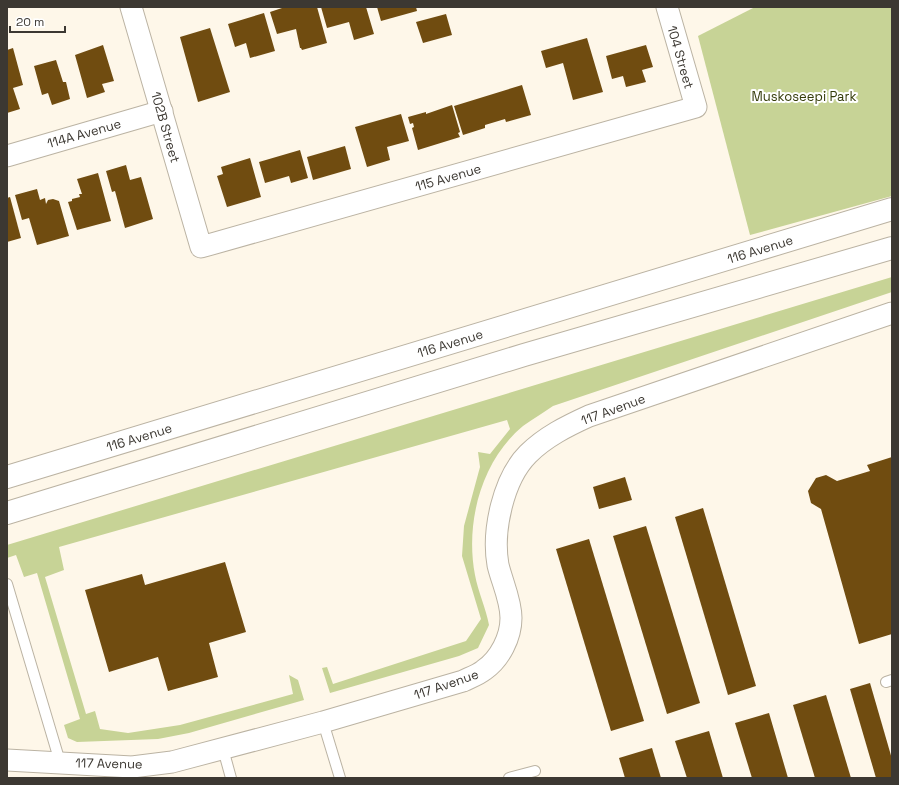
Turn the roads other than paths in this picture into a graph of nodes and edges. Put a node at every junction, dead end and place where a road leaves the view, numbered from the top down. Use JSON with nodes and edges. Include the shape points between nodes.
{"nodes":[{"id":1,"x":131,"y":7,"type":"edge"},
{"id":2,"x":667,"y":7,"type":"edge"},
{"id":3,"x":696,"y":107,"type":"joint"},
{"id":4,"x":162,"y":111,"type":"junction"},
{"id":5,"x":7,"y":156,"type":"edge"},
{"id":6,"x":892,"y":209,"type":"edge"},
{"id":7,"x":201,"y":247,"type":"joint"},
{"id":8,"x":892,"y":248,"type":"edge"},
{"id":9,"x":892,"y":313,"type":"edge"},
{"id":10,"x":7,"y":477,"type":"edge"},
{"id":11,"x":7,"y":513,"type":"edge"},
{"id":12,"x":7,"y":584,"type":"edge"},
{"id":13,"x":323,"y":722,"type":"junction"},
{"id":14,"x":223,"y":749,"type":"junction"},
{"id":15,"x":7,"y":760,"type":"edge"},
{"id":16,"x":60,"y":762,"type":"junction"},
{"id":17,"x":535,"y":771,"type":"dead end"},
{"id":18,"x":231,"y":778,"type":"edge"},
{"id":19,"x":340,"y":778,"type":"edge"},
{"id":20,"x":509,"y":778,"type":"edge"}],
"edges":[{"from":1,"to":4,"type":"street","name":"102B Street"},
{"from":2,"to":3,"type":"street","name":"104 Street"},
{"from":3,"to":7,"type":"street","name":"115 Avenue"},
{"from":4,"to":5,"type":"street","name":"114A Avenue"},
{"from":4,"to":7,"type":"street","name":"102B Street"},
{"from":6,"to":10,"type":"main road","name":"116 Avenue"},
{"from":8,"to":11,"type":"main road","via":[[524,354]]},
{"from":9,"to":13,"type":"street","name":"117 Avenue","via":[[589,416],[548,438],[527,455],[515,472],[500,510],[497,531],[498,564],[511,618],[508,636],[500,654],[484,670],[462,681]]},
{"from":12,"to":16,"type":"lane"},
{"from":13,"to":14,"type":"street","name":"117 Avenue"},
{"from":13,"to":19,"type":"lane"},
{"from":14,"to":16,"type":"street","name":"117 Avenue","via":[[172,762],[132,766]]},
{"from":14,"to":18,"type":"lane"},
{"from":15,"to":16,"type":"street","name":"117 Avenue"},
{"from":17,"to":20,"type":"lane"}]}
